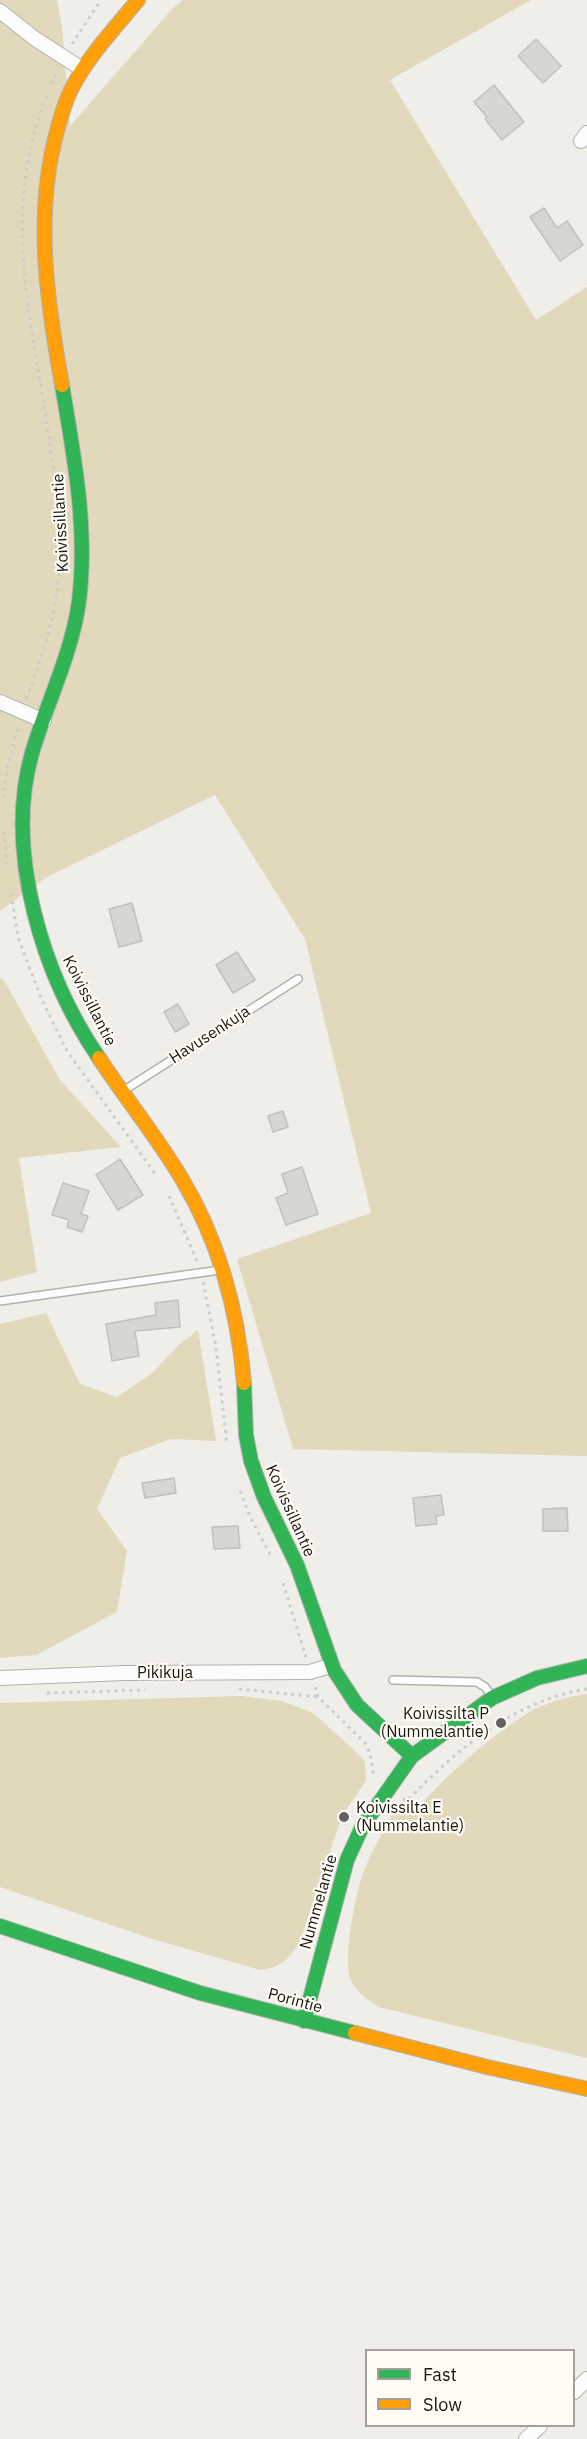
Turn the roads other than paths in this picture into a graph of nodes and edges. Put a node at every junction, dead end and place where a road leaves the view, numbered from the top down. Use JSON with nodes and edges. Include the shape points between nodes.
{"nodes":[{"id":1,"x":138,"y":0,"type":"edge"},
{"id":2,"x":0,"y":11,"type":"edge"},
{"id":3,"x":82,"y":69,"type":"junction"},
{"id":4,"x":0,"y":702,"type":"edge"},
{"id":5,"x":44,"y":721,"type":"junction"},
{"id":6,"x":298,"y":979,"type":"dead end"},
{"id":7,"x":123,"y":1091,"type":"junction"},
{"id":8,"x":223,"y":1269,"type":"junction"},
{"id":9,"x":0,"y":1301,"type":"edge"},
{"id":10,"x":330,"y":1666,"type":"junction"},
{"id":11,"x":587,"y":1666,"type":"edge"},
{"id":12,"x":0,"y":1678,"type":"edge"},
{"id":13,"x":393,"y":1680,"type":"dead end"},
{"id":14,"x":492,"y":1698,"type":"junction"},
{"id":15,"x":412,"y":1756,"type":"junction"},
{"id":16,"x":0,"y":1926,"type":"edge"},
{"id":17,"x":304,"y":2021,"type":"junction"},
{"id":18,"x":587,"y":2089,"type":"edge"},
{"id":19,"x":587,"y":2379,"type":"edge"},
{"id":20,"x":575,"y":2390,"type":"edge"},
{"id":21,"x":539,"y":2427,"type":"edge"},
{"id":22,"x":526,"y":2439,"type":"edge"}],
"edges":[{"from":1,"to":3,"type":"main road","name":"Koivissillantie"},
{"from":2,"to":3,"type":"street"},
{"from":3,"to":5,"type":"main road","name":"Koivissillantie","via":[[66,101],[52,152],[43,216],[46,276],[77,485],[81,550],[79,598],[70,650]]},
{"from":4,"to":5,"type":"street"},
{"from":5,"to":7,"type":"main road","name":"Koivissillantie","via":[[31,758],[24,806],[25,849],[34,907],[52,970],[88,1041]]},
{"from":6,"to":7,"type":"lane","name":"Havusenkuja"},
{"from":7,"to":8,"type":"main road","name":"Koivissillantie","via":[[190,1192]]},
{"from":8,"to":9,"type":"lane"},
{"from":8,"to":10,"type":"main road","name":"Koivissillantie","via":[[235,1317],[246,1439],[253,1473],[304,1581]]},
{"from":10,"to":12,"type":"street","name":"Pikikuja","via":[[310,1672]]},
{"from":10,"to":15,"type":"main road","name":"Koivissillantie","via":[[351,1698]]},
{"from":11,"to":14,"type":"main road","name":"Nummelantie","via":[[537,1678]]},
{"from":13,"to":14,"type":"lane","via":[[477,1682]]},
{"from":14,"to":15,"type":"main road","name":"Nummelantie"},
{"from":15,"to":17,"type":"main road","name":"Nummelantie","via":[[362,1827],[347,1860]]},
{"from":16,"to":17,"type":"main road","name":"Porintie","via":[[200,1993]]},
{"from":17,"to":18,"type":"main road","name":"Porintie"},
{"from":19,"to":20,"type":"street"},
{"from":21,"to":22,"type":"street"}]}
